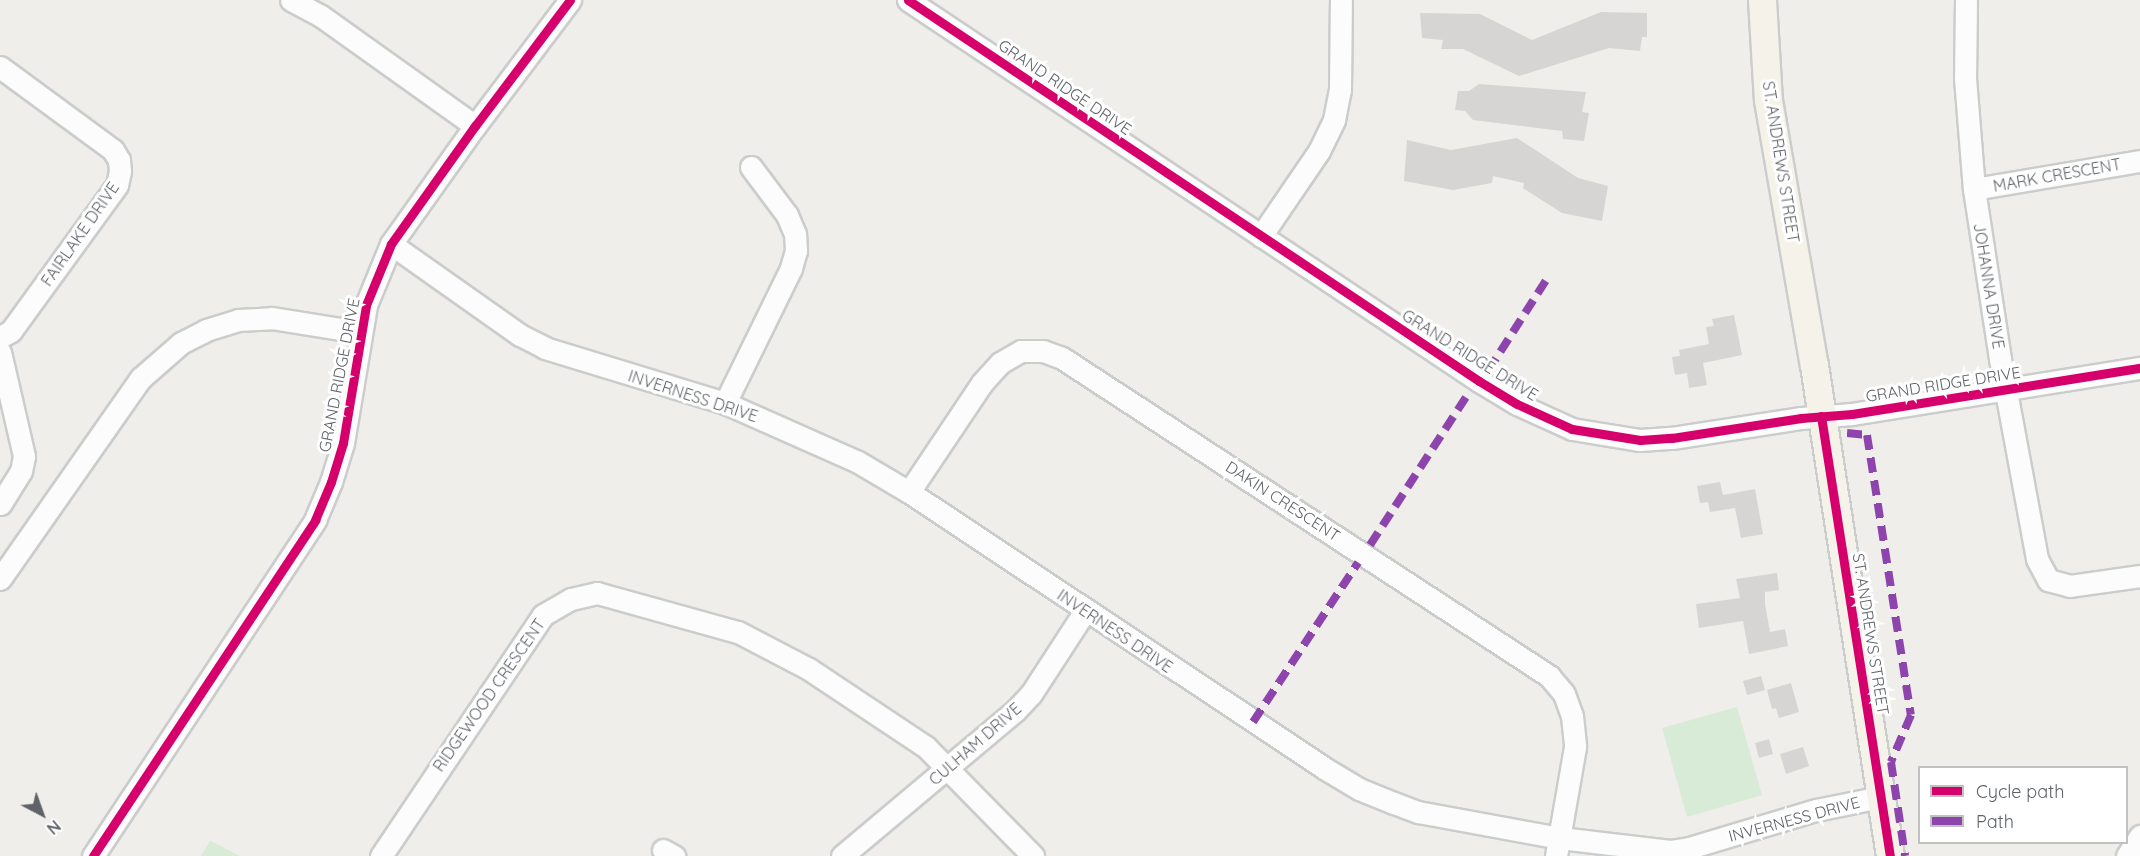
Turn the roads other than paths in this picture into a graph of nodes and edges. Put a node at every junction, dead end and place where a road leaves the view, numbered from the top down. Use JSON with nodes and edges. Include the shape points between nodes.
{"nodes":[{"id":1,"x":291,"y":0,"type":"edge"},
{"id":2,"x":570,"y":0,"type":"edge"},
{"id":3,"x":908,"y":0,"type":"edge"},
{"id":4,"x":1341,"y":0,"type":"edge"},
{"id":5,"x":1762,"y":0,"type":"edge"},
{"id":6,"x":1966,"y":0,"type":"edge"},
{"id":7,"x":0,"y":68,"type":"edge"},
{"id":8,"x":475,"y":126,"type":"junction"},
{"id":9,"x":2140,"y":161,"type":"edge"},
{"id":10,"x":751,"y":167,"type":"dead end"},
{"id":11,"x":1974,"y":189,"type":"junction"},
{"id":12,"x":1261,"y":236,"type":"junction"},
{"id":13,"x":391,"y":244,"type":"junction"},
{"id":14,"x":359,"y":332,"type":"junction"},
{"id":15,"x":0,"y":337,"type":"edge"},
{"id":16,"x":0,"y":352,"type":"edge"},
{"id":17,"x":2140,"y":368,"type":"edge"},
{"id":18,"x":2006,"y":390,"type":"junction"},
{"id":19,"x":725,"y":403,"type":"junction"},
{"id":20,"x":1821,"y":417,"type":"junction"},
{"id":21,"x":909,"y":492,"type":"junction"},
{"id":22,"x":0,"y":504,"type":"edge"},
{"id":23,"x":2140,"y":576,"type":"edge"},
{"id":24,"x":0,"y":579,"type":"edge"},
{"id":25,"x":1085,"y":612,"type":"junction"},
{"id":26,"x":949,"y":768,"type":"junction"},
{"id":27,"x":1881,"y":796,"type":"junction"},
{"id":28,"x":2140,"y":836,"type":"edge"},
{"id":29,"x":1558,"y":847,"type":"edge"},
{"id":30,"x":93,"y":856,"type":"edge"},
{"id":31,"x":381,"y":856,"type":"edge"},
{"id":32,"x":842,"y":856,"type":"edge"},
{"id":33,"x":1033,"y":856,"type":"edge"},
{"id":34,"x":1890,"y":856,"type":"edge"},
{"id":35,"x":2127,"y":856,"type":"edge"}],
"edges":[{"from":1,"to":8,"type":"street","via":[[321,16]]},
{"from":2,"to":8,"type":"street","name":"GRAND RIDGE DRIVE"},
{"from":3,"to":12,"type":"street","name":"GRAND RIDGE DRIVE"},
{"from":4,"to":12,"type":"street","via":[[1340,90],[1334,120],[1319,151]]},
{"from":5,"to":20,"type":"main road","name":"ST. ANDREWS STREET","via":[[1768,100]]},
{"from":6,"to":11,"type":"street","name":"JOHANNA DRIVE","via":[[1965,78]]},
{"from":7,"to":15,"type":"street","name":"FAIRLAKE DRIVE","via":[[113,150],[120,171],[117,185],[11,331]]},
{"from":8,"to":13,"type":"street","name":"GRAND RIDGE DRIVE"},
{"from":9,"to":11,"type":"street","name":"MARK CRESCENT"},
{"from":10,"to":19,"type":"street","via":[[787,215],[795,234],[796,251]]},
{"from":11,"to":18,"type":"street","name":"JOHANNA DRIVE"},
{"from":12,"to":20,"type":"street","name":"GRAND RIDGE DRIVE","via":[[1498,393],[1572,429],[1640,440]]},
{"from":13,"to":14,"type":"street","name":"GRAND RIDGE DRIVE","via":[[377,271]]},
{"from":13,"to":19,"type":"street","name":"INVERNESS DRIVE","via":[[520,335],[545,348]]},
{"from":14,"to":24,"type":"street","via":[[272,318],[238,320],[181,343],[141,378]]},
{"from":14,"to":30,"type":"street","name":"GRAND RIDGE DRIVE","via":[[343,443],[315,520]]},
{"from":16,"to":22,"type":"street","via":[[24,456],[16,479]]},
{"from":17,"to":18,"type":"street","name":"GRAND RIDGE DRIVE"},
{"from":18,"to":20,"type":"street","name":"GRAND RIDGE DRIVE"},
{"from":18,"to":23,"type":"street","name":"JOHANNA DRIVE","via":[[2037,559],[2048,580],[2070,586]]},
{"from":19,"to":21,"type":"street","name":"INVERNESS DRIVE","via":[[858,462]]},
{"from":20,"to":27,"type":"main road","name":"ST. ANDREWS STREET"},
{"from":21,"to":25,"type":"street","name":"INVERNESS DRIVE"},
{"from":21,"to":29,"type":"street","name":"DAKIN CRESCENT","via":[[982,383],[1000,363],[1021,351],[1043,351],[1062,358],[1549,676],[1564,694],[1572,716],[1575,747]]},
{"from":25,"to":26,"type":"street","name":"CULHAM DRIVE","via":[[1031,694]]},
{"from":25,"to":29,"type":"street","name":"INVERNESS DRIVE","via":[[1359,789],[1418,812]]},
{"from":26,"to":31,"type":"street","name":"RIDGEWOOD CRESCENT","via":[[926,747],[809,669],[738,632],[597,593],[571,599],[543,615]]},
{"from":26,"to":32,"type":"street","name":"CULHAM DRIVE"},
{"from":26,"to":33,"type":"street","name":"RIDGEWOOD CRESCENT"},
{"from":27,"to":29,"type":"street","name":"INVERNESS DRIVE","via":[[1670,851]]},
{"from":27,"to":34,"type":"main road","name":"ST. ANDREWS STREET"},
{"from":28,"to":35,"type":"street"}]}
